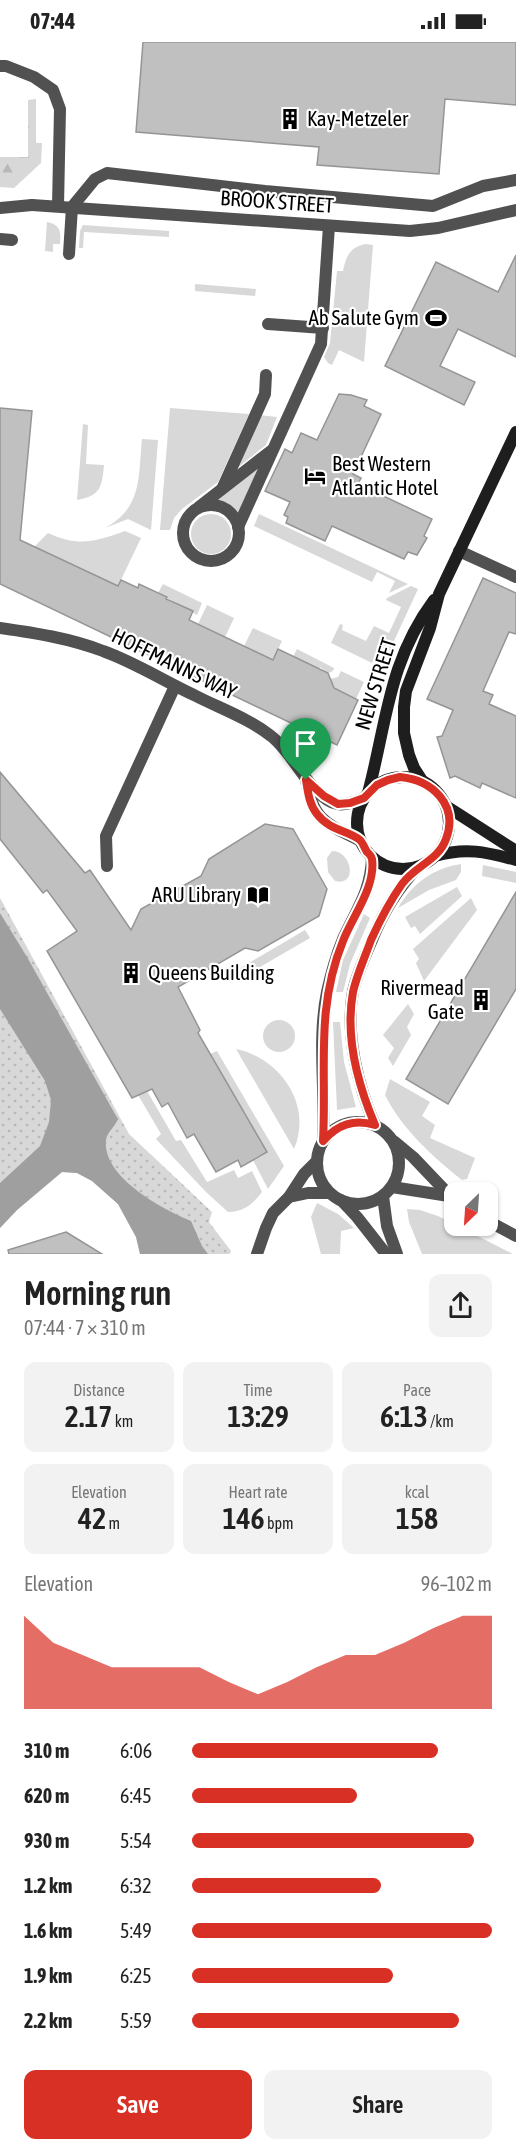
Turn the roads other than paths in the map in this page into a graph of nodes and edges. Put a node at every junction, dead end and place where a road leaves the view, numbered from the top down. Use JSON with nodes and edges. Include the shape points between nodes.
{"nodes":[{"id":1,"x":0,"y":66,"type":"edge"},
{"id":2,"x":516,"y":180,"type":"edge"},
{"id":3,"x":58,"y":206,"type":"junction"},
{"id":4,"x":72,"y":207,"type":"junction"},
{"id":5,"x":0,"y":208,"type":"edge"},
{"id":6,"x":516,"y":210,"type":"edge"},
{"id":7,"x":329,"y":226,"type":"junction"},
{"id":8,"x":69,"y":254,"type":"dead end"},
{"id":9,"x":268,"y":324,"type":"dead end"},
{"id":10,"x":323,"y":327,"type":"junction"},
{"id":11,"x":266,"y":375,"type":"dead end"},
{"id":12,"x":516,"y":432,"type":"edge"},
{"id":13,"x":273,"y":449,"type":"junction"},
{"id":14,"x":223,"y":488,"type":"junction"},
{"id":15,"x":196,"y":510,"type":"junction"},
{"id":16,"x":238,"y":527,"type":"junction"},
{"id":17,"x":459,"y":551,"type":"junction"},
{"id":18,"x":516,"y":577,"type":"edge"},
{"id":19,"x":439,"y":594,"type":"junction"},
{"id":20,"x":0,"y":628,"type":"edge"},
{"id":21,"x":175,"y":686,"type":"junction"},
{"id":22,"x":306,"y":780,"type":"junction"},
{"id":23,"x":423,"y":782,"type":"junction"},
{"id":24,"x":366,"y":796,"type":"junction"},
{"id":25,"x":446,"y":807,"type":"junction"},
{"id":26,"x":360,"y":841,"type":"junction"},
{"id":27,"x":516,"y":851,"type":"edge"},
{"id":28,"x":435,"y":856,"type":"junction"},
{"id":29,"x":372,"y":857,"type":"junction"},
{"id":30,"x":516,"y":860,"type":"edge"},
{"id":31,"x":107,"y":866,"type":"dead end"},
{"id":32,"x":418,"y":867,"type":"junction"},
{"id":33,"x":375,"y":1125,"type":"junction"},
{"id":34,"x":323,"y":1141,"type":"junction"},
{"id":35,"x":393,"y":1141,"type":"junction"},
{"id":36,"x":317,"y":1161,"type":"junction"},
{"id":37,"x":444,"y":1190,"type":"edge"},
{"id":38,"x":387,"y":1191,"type":"junction"},
{"id":39,"x":335,"y":1196,"type":"junction"},
{"id":40,"x":289,"y":1197,"type":"junction"},
{"id":41,"x":444,"y":1197,"type":"edge"},
{"id":42,"x":498,"y":1226,"type":"edge"},
{"id":43,"x":516,"y":1236,"type":"edge"},
{"id":44,"x":257,"y":1254,"type":"edge"},
{"id":45,"x":386,"y":1254,"type":"edge"},
{"id":46,"x":397,"y":1254,"type":"edge"}],
"edges":[{"from":1,"to":3,"type":"street","via":[[34,77],[53,90],[60,110]]},
{"from":2,"to":4,"type":"street","via":[[483,186],[433,206],[106,173],[94,179]]},
{"from":3,"to":4,"type":"street","name":"BROOK STREET"},
{"from":3,"to":5,"type":"street","name":"BROOK STREET"},
{"from":4,"to":7,"type":"street","name":"BROOK STREET"},
{"from":4,"to":8,"type":"street"},
{"from":6,"to":7,"type":"street","name":"BROOK STREET","via":[[410,231]]},
{"from":7,"to":10,"type":"street"},
{"from":9,"to":10,"type":"street"},
{"from":10,"to":13,"type":"street","via":[[321,344]]},
{"from":11,"to":14,"type":"street","via":[[265,394]]},
{"from":12,"to":17,"type":"main road","name":"NEW STREET"},
{"from":13,"to":14,"type":"street"},
{"from":13,"to":16,"type":"street"},
{"from":14,"to":15,"type":"street"},
{"from":15,"to":16,"type":"street","via":[[218,506],[231,514]]},
{"from":15,"to":16,"type":"street","via":[[186,521],[183,537],[190,552],[204,560],[220,560],[233,550],[239,538]]},
{"from":17,"to":18,"type":"street"},
{"from":17,"to":19,"type":"main road","name":"NEW STREET"},
{"from":19,"to":23,"type":"main road","name":"NEW STREET","via":[[410,676],[404,707],[409,755]]},
{"from":19,"to":24,"type":"main road","name":"NEW STREET","via":[[418,622],[396,672]]},
{"from":20,"to":21,"type":"street","name":"HOFFMANNS WAY","via":[[60,637],[104,651]]},
{"from":21,"to":22,"type":"street","name":"HOFFMANNS WAY","via":[[272,736]]},
{"from":21,"to":31,"type":"street","via":[[106,836]]},
{"from":22,"to":24,"type":"street","name":"HOFFMANNS WAY","via":[[338,804]]},
{"from":22,"to":26,"type":"street","name":"HOFFMANNS WAY","via":[[310,801],[318,815]]},
{"from":23,"to":24,"type":"main road","via":[[400,777],[377,785]]},
{"from":23,"to":25,"type":"main road","via":[[441,796]]},
{"from":24,"to":26,"type":"main road","via":[[358,812]]},
{"from":25,"to":27,"type":"main road"},
{"from":25,"to":28,"type":"main road","via":[[447,838]]},
{"from":26,"to":29,"type":"main road"},
{"from":28,"to":30,"type":"main road","via":[[471,851]]},
{"from":28,"to":32,"type":"main road"},
{"from":29,"to":32,"type":"main road","via":[[394,868]]},
{"from":29,"to":34,"type":"street","via":[[361,906],[344,939],[327,993],[323,1023]]},
{"from":32,"to":33,"type":"street","via":[[382,916],[353,991],[351,1023],[358,1076]]},
{"from":33,"to":34,"type":"street","via":[[341,1125]]},
{"from":33,"to":35,"type":"street"},
{"from":34,"to":36,"type":"street"},
{"from":35,"to":37,"type":"street"},
{"from":35,"to":38,"type":"street","via":[[399,1169]]},
{"from":36,"to":39,"type":"street","via":[[323,1183]]},
{"from":36,"to":40,"type":"street"},
{"from":38,"to":39,"type":"street","via":[[362,1204]]},
{"from":38,"to":41,"type":"street"},
{"from":38,"to":46,"type":"street","via":[[387,1226]]},
{"from":39,"to":40,"type":"street","via":[[308,1193]]},
{"from":39,"to":45,"type":"street"},
{"from":40,"to":44,"type":"street","via":[[273,1213]]},
{"from":42,"to":43,"type":"street"}]}
